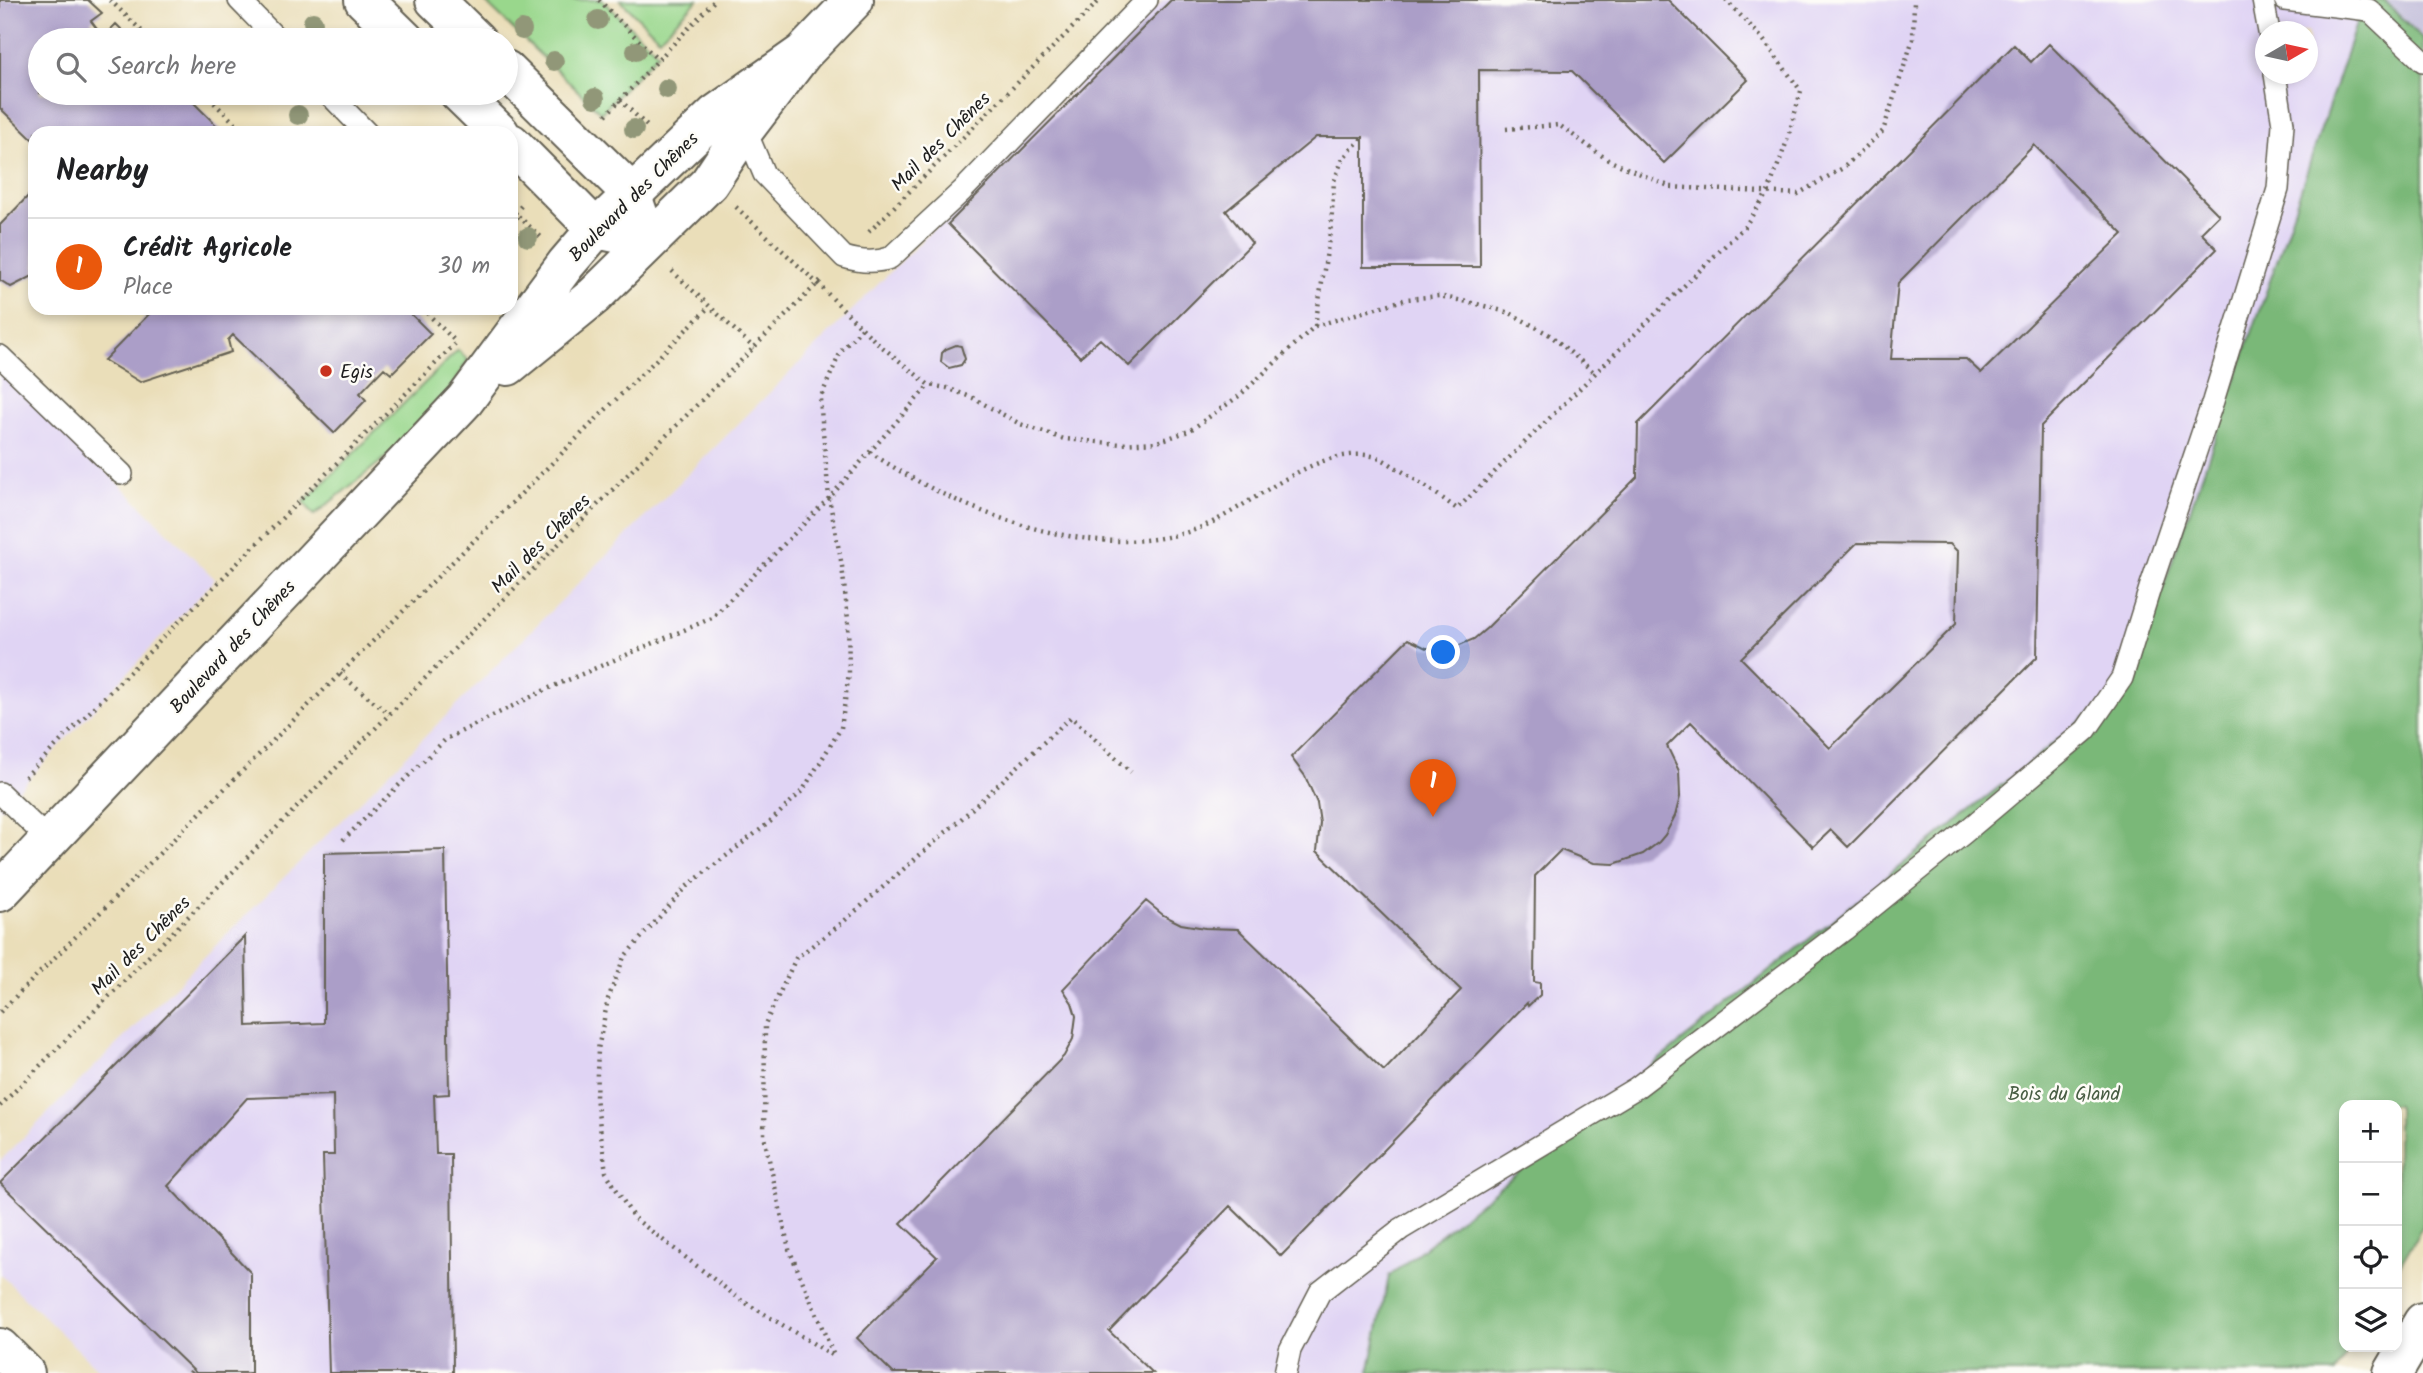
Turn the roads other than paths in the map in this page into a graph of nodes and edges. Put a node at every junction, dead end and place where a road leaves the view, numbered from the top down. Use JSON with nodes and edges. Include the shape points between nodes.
{"nodes":[{"id":1,"x":239,"y":0,"type":"edge"},
{"id":2,"x":364,"y":0,"type":"edge"},
{"id":3,"x":435,"y":0,"type":"edge"},
{"id":4,"x":854,"y":0,"type":"edge"},
{"id":5,"x":1147,"y":0,"type":"edge"},
{"id":6,"x":2263,"y":0,"type":"edge"},
{"id":7,"x":2285,"y":0,"type":"edge"},
{"id":8,"x":2267,"y":21,"type":"edge"},
{"id":9,"x":266,"y":28,"type":"edge"},
{"id":10,"x":393,"y":28,"type":"edge"},
{"id":11,"x":464,"y":28,"type":"edge"},
{"id":12,"x":803,"y":53,"type":"junction"},
{"id":13,"x":2423,"y":61,"type":"edge"},
{"id":14,"x":518,"y":82,"type":"edge"},
{"id":15,"x":2277,"y":84,"type":"edge"},
{"id":16,"x":340,"y":105,"type":"edge"},
{"id":17,"x":471,"y":105,"type":"edge"},
{"id":18,"x":360,"y":126,"type":"edge"},
{"id":19,"x":491,"y":126,"type":"edge"},
{"id":20,"x":745,"y":129,"type":"junction"},
{"id":21,"x":518,"y":154,"type":"edge"},
{"id":22,"x":631,"y":193,"type":"junction"},
{"id":23,"x":596,"y":229,"type":"junction"},
{"id":24,"x":660,"y":256,"type":"junction"},
{"id":25,"x":0,"y":356,"type":"edge"},
{"id":26,"x":465,"y":400,"type":"junction"},
{"id":27,"x":122,"y":474,"type":"dead end"},
{"id":28,"x":2,"y":795,"type":"edge"},
{"id":29,"x":49,"y":840,"type":"junction"},
{"id":30,"x":0,"y":892,"type":"edge"},
{"id":31,"x":2423,"y":1322,"type":"edge"},
{"id":32,"x":0,"y":1348,"type":"edge"},
{"id":33,"x":25,"y":1373,"type":"edge"},
{"id":34,"x":1285,"y":1373,"type":"edge"},
{"id":35,"x":2393,"y":1373,"type":"edge"}],
"edges":[{"from":1,"to":9,"type":"lane"},
{"from":2,"to":10,"type":"main road"},
{"from":3,"to":11,"type":"main road"},
{"from":4,"to":12,"type":"main road","name":"Boulevard des Chênes"},
{"from":5,"to":20,"type":"lane","via":[[891,258],[877,262],[844,257],[764,174]]},
{"from":6,"to":8,"type":"lane"},
{"from":7,"to":13,"type":"lane","via":[[2369,10]]},
{"from":12,"to":20,"type":"main road","name":"Boulevard des Chênes"},
{"from":12,"to":22,"type":"main road","name":"Boulevard des Chênes","via":[[716,114]]},
{"from":14,"to":22,"type":"main road"},
{"from":15,"to":34,"type":"lane","via":[[2283,124],[2278,189],[2269,220],[2122,678],[2086,730],[1843,930],[1636,1087],[1401,1229],[1320,1292],[1290,1350]]},
{"from":16,"to":18,"type":"lane"},
{"from":17,"to":19,"type":"main road"},
{"from":20,"to":24,"type":"main road","name":"Boulevard des Chênes"},
{"from":21,"to":23,"type":"main road"},
{"from":22,"to":23,"type":"main road","name":"Boulevard des Chênes"},
{"from":22,"to":24,"type":"main road"},
{"from":23,"to":24,"type":"main road"},
{"from":23,"to":26,"type":"main road","name":"Boulevard des Chênes"},
{"from":24,"to":26,"type":"main road","name":"Boulevard des Chênes","via":[[594,296]]},
{"from":25,"to":27,"type":"lane"},
{"from":26,"to":29,"type":"main road","name":"Boulevard des Chênes"},
{"from":28,"to":29,"type":"lane"},
{"from":29,"to":30,"type":"main road","name":"Boulevard des Chênes"},
{"from":31,"to":35,"type":"main road"},
{"from":32,"to":33,"type":"main road"}]}
